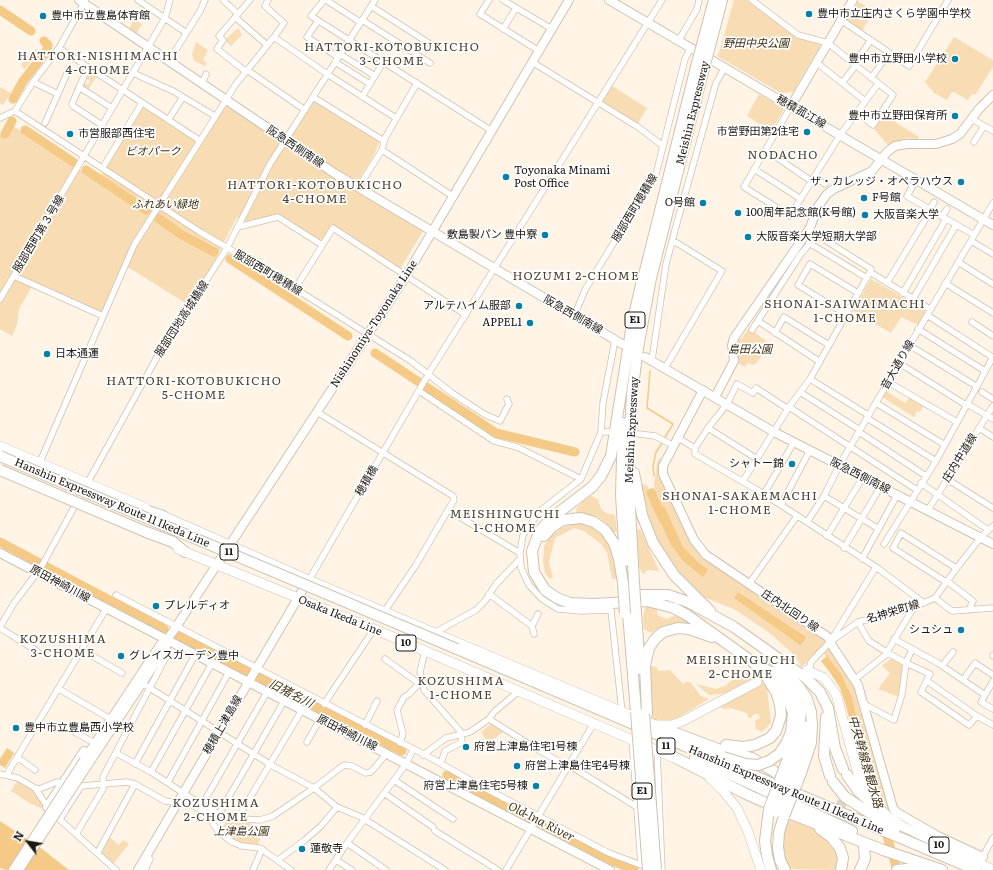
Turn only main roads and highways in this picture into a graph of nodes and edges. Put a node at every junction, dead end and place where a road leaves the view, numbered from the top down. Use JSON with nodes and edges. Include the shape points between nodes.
{"nodes":[{"id":1,"x":714,"y":0,"type":"edge"},
{"id":2,"x":722,"y":0,"type":"edge"},
{"id":3,"x":706,"y":44,"type":"junction"},
{"id":4,"x":701,"y":66,"type":"junction"},
{"id":5,"x":643,"y":276,"type":"junction"},
{"id":6,"x":642,"y":327,"type":"junction"},
{"id":7,"x":0,"y":446,"type":"edge"},
{"id":8,"x":0,"y":450,"type":"edge"},
{"id":9,"x":0,"y":456,"type":"edge"},
{"id":10,"x":0,"y":463,"type":"edge"},
{"id":11,"x":0,"y":470,"type":"edge"},
{"id":12,"x":0,"y":474,"type":"edge"},
{"id":13,"x":163,"y":516,"type":"junction"},
{"id":14,"x":185,"y":552,"type":"junction"},
{"id":15,"x":628,"y":583,"type":"junction"},
{"id":16,"x":630,"y":613,"type":"junction"},
{"id":17,"x":714,"y":616,"type":"junction"},
{"id":18,"x":725,"y":642,"type":"junction"},
{"id":19,"x":456,"y":652,"type":"junction"},
{"id":20,"x":770,"y":654,"type":"junction"},
{"id":21,"x":754,"y":663,"type":"junction"},
{"id":22,"x":808,"y":670,"type":"road end"},
{"id":23,"x":764,"y":673,"type":"junction"},
{"id":24,"x":757,"y":682,"type":"dead end"},
{"id":25,"x":823,"y":697,"type":"junction"},
{"id":26,"x":644,"y":716,"type":"junction"},
{"id":27,"x":655,"y":734,"type":"junction"},
{"id":28,"x":682,"y":735,"type":"junction"},
{"id":29,"x":672,"y":756,"type":"junction"},
{"id":30,"x":695,"y":758,"type":"junction"},
{"id":31,"x":793,"y":769,"type":"junction"},
{"id":32,"x":866,"y":794,"type":"junction"},
{"id":33,"x":780,"y":812,"type":"junction"},
{"id":34,"x":887,"y":816,"type":"joint"},
{"id":35,"x":875,"y":825,"type":"junction"},
{"id":36,"x":852,"y":831,"type":"dead end"},
{"id":37,"x":864,"y":847,"type":"dead end"},
{"id":38,"x":952,"y":860,"type":"junction"},
{"id":39,"x":979,"y":864,"type":"edge"},
{"id":40,"x":645,"y":868,"type":"edge"},
{"id":41,"x":655,"y":870,"type":"edge"},
{"id":42,"x":761,"y":870,"type":"edge"},
{"id":43,"x":771,"y":870,"type":"edge"},
{"id":44,"x":779,"y":870,"type":"edge"},
{"id":45,"x":785,"y":870,"type":"edge"},
{"id":46,"x":841,"y":870,"type":"edge"},
{"id":47,"x":860,"y":870,"type":"edge"},
{"id":48,"x":897,"y":870,"type":"edge"},
{"id":49,"x":941,"y":870,"type":"edge"},
{"id":50,"x":960,"y":870,"type":"edge"},
{"id":51,"x":993,"y":870,"type":"edge"}],
"edges":[{"from":1,"to":3,"type":"highway","name":"Meishin Expressway","number":"E1"},
{"from":2,"to":3,"type":"highway","name":"Meishin Expressway","number":"E1"},
{"from":3,"to":4,"type":"highway","name":"Meishin Expressway","number":"E1","bridge":true},
{"from":4,"to":5,"type":"highway","name":"Meishin Expressway","number":"E1"},
{"from":4,"to":6,"type":"highway","name":"Meishin Expressway","number":"E1"},
{"from":5,"to":15,"type":"highway","name":"Meishin Expressway","number":"E1","via":[[630,352],[623,419],[621,495]]},
{"from":5,"to":18,"type":"highway","via":[[608,463],[592,487],[549,520],[539,532],[533,544],[532,565],[536,578],[545,590],[563,601],[585,604],[641,601],[660,603],[688,615]]},
{"from":6,"to":15,"type":"highway","name":"Meishin Expressway","number":"E1","via":[[633,387],[629,445]]},
{"from":6,"to":17,"type":"highway","via":[[633,446],[637,494],[642,515],[653,543],[668,568]]},
{"from":7,"to":13,"type":"main road","name":"Osaka Ikeda Line","number":"10"},
{"from":8,"to":13,"type":"highway","via":[[135,507]]},
{"from":9,"to":19,"type":"highway","name":"Hanshin Expressway Route 11 Ikeda Line","number":"11","bridge":true},
{"from":10,"to":19,"type":"highway","name":"Hanshin Expressway Route 11 Ikeda Line","number":"11"},
{"from":11,"to":14,"type":"highway","bridge":true,"via":[[173,542]]},
{"from":12,"to":14,"type":"main road","name":"Osaka Ikeda Line","number":"10"},
{"from":13,"to":26,"type":"main road","name":"Osaka Ikeda Line","number":"10","via":[[622,712]]},
{"from":14,"to":29,"type":"main road","name":"Osaka Ikeda Line","number":"10","via":[[374,629]]},
{"from":15,"to":16,"type":"highway","name":"Meishin Expressway","number":"E1","bridge":true},
{"from":15,"to":17,"type":"highway","via":[[614,543],[605,530],[594,522],[581,518],[563,520],[544,536],[538,552],[540,569],[549,584],[559,592],[585,598],[668,595]]},
{"from":16,"to":26,"type":"highway","name":"Meishin Expressway","number":"E1"},
{"from":16,"to":26,"type":"highway","name":"Meishin Expressway","number":"E1","via":[[633,669]]},
{"from":17,"to":20,"type":"highway","via":[[752,639]]},
{"from":18,"to":21,"type":"highway"},
{"from":18,"to":26,"type":"highway","via":[[684,628],[673,628],[659,635],[652,643],[646,658]]},
{"from":19,"to":27,"type":"highway","name":"Hanshin Expressway Route 11 Ikeda Line","number":"11"},
{"from":19,"to":30,"type":"highway","name":"Hanshin Expressway Route 11 Ikeda Line","number":"11"},
{"from":20,"to":25,"type":"highway","via":[[806,678]]},
{"from":20,"to":31,"type":"highway","via":[[775,663],[800,688],[809,705],[812,731],[810,748]]},
{"from":21,"to":23,"type":"highway"},
{"from":21,"to":31,"type":"highway","via":[[783,680],[794,694],[799,706],[801,718]]},
{"from":22,"to":32,"type":"main road","via":[[829,683],[836,694]]},
{"from":23,"to":27,"type":"highway","bridge":true,"via":[[783,690],[792,707],[793,720],[786,744],[779,754],[769,761],[758,764],[741,763]]},
{"from":23,"to":28,"type":"highway","via":[[776,692],[781,710],[778,726],[770,738],[756,745],[738,747]]},
{"from":24,"to":26,"type":"main road","name":"Osaka Ikeda Line","number":"10","via":[[681,722],[666,726]]},
{"from":25,"to":32,"type":"highway","via":[[830,714],[836,755],[854,787]]},
{"from":25,"to":35,"type":"highway","via":[[826,717],[824,756],[832,779],[845,797]]},
{"from":26,"to":28,"type":"highway"},
{"from":26,"to":40,"type":"highway","name":"Meishin Expressway","number":"E1","bridge":true},
{"from":26,"to":41,"type":"highway","name":"Meishin Expressway","number":"E1","bridge":true},
{"from":27,"to":35,"type":"highway","name":"Hanshin Expressway Route 11 Ikeda Line","number":"11"},
{"from":28,"to":35,"type":"highway","via":[[718,749],[752,758],[800,788]]},
{"from":29,"to":33,"type":"highway"},
{"from":29,"to":42,"type":"main road","name":"Osaka Ikeda Line","number":"10","via":[[708,777],[728,796],[744,822]]},
{"from":30,"to":35,"type":"highway","name":"Hanshin Expressway Route 11 Ikeda Line","number":"11"},
{"from":30,"to":36,"type":"highway"},
{"from":31,"to":33,"type":"highway","bridge":true},
{"from":31,"to":33,"type":"highway","bridge":true},
{"from":32,"to":34,"type":"highway"},
{"from":33,"to":43,"type":"highway","via":[[765,841]]},
{"from":33,"to":44,"type":"highway","via":[[772,833],[772,849]]},
{"from":33,"to":45,"type":"highway","via":[[778,846]]},
{"from":33,"to":46,"type":"highway","via":[[819,828],[836,842],[843,858]]},
{"from":33,"to":49,"type":"highway"},
{"from":34,"to":39,"type":"main road","number":"10"},
{"from":35,"to":38,"type":"highway","name":"Hanshin Expressway Route 11 Ikeda Line","number":"11"},
{"from":35,"to":38,"type":"highway","via":[[895,829]]},
{"from":35,"to":50,"type":"highway","name":"Hanshin Expressway Route 11 Ikeda Line","number":"11"},
{"from":37,"to":47,"type":"highway","via":[[865,859]]},
{"from":38,"to":39,"type":"highway","name":"Hanshin Expressway Route 11 Ikeda Line","number":"11"},
{"from":39,"to":51,"type":"main road","number":"10"},
{"from":48,"to":49,"type":"highway","via":[[917,867]]}]}
